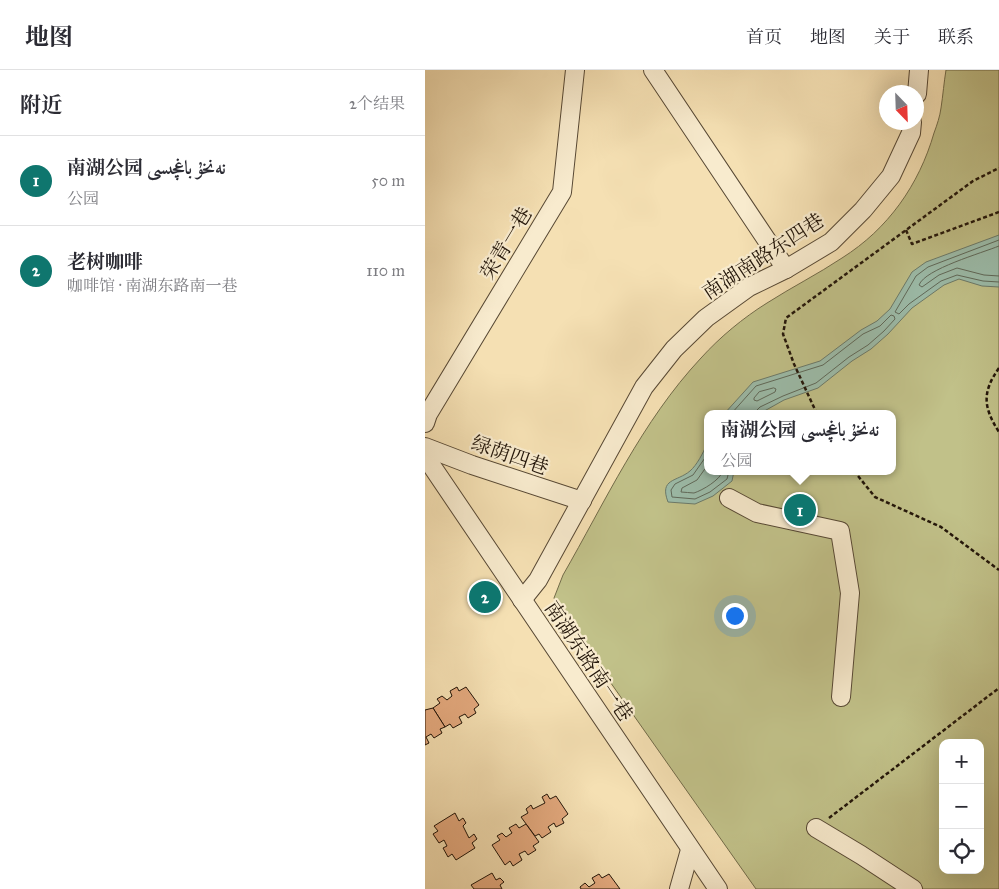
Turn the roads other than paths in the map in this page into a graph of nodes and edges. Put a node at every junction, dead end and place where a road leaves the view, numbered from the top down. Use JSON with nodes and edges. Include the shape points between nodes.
{"nodes":[{"id":1,"x":575,"y":70,"type":"edge"},
{"id":2,"x":653,"y":70,"type":"edge"},
{"id":3,"x":919,"y":70,"type":"edge"},
{"id":4,"x":918,"y":85,"type":"edge"},
{"id":5,"x":911,"y":130,"type":"edge"},
{"id":6,"x":786,"y":269,"type":"junction"},
{"id":7,"x":425,"y":422,"type":"edge"},
{"id":8,"x":425,"y":447,"type":"edge"},
{"id":9,"x":425,"y":456,"type":"edge"},
{"id":10,"x":729,"y":498,"type":"dead end"},
{"id":11,"x":583,"y":501,"type":"junction"},
{"id":12,"x":522,"y":600,"type":"junction"},
{"id":13,"x":841,"y":697,"type":"dead end"},
{"id":14,"x":816,"y":828,"type":"road end"},
{"id":15,"x":690,"y":850,"type":"junction"},
{"id":16,"x":679,"y":889,"type":"edge"},
{"id":17,"x":718,"y":889,"type":"edge"},
{"id":18,"x":913,"y":889,"type":"edge"}],
"edges":[{"from":1,"to":7,"type":"street","name":"荣青一巷","via":[[562,192]]},
{"from":2,"to":6,"type":"street"},
{"from":3,"to":4,"type":"street"},
{"from":5,"to":6,"type":"street","name":"南湖南路东四巷","via":[[891,176],[863,210],[831,242]]},
{"from":6,"to":11,"type":"street","name":"南湖南路东四巷","via":[[749,287],[706,318],[674,349],[645,387]]},
{"from":8,"to":11,"type":"street","name":"绿荫四巷"},
{"from":9,"to":12,"type":"street","name":"南湖东路南一巷"},
{"from":10,"to":13,"type":"street","via":[[757,513],[840,530],[849,593]]},
{"from":11,"to":12,"type":"street","name":"南湖南路东四巷","via":[[538,580]]},
{"from":12,"to":15,"type":"street","name":"南湖东路南一巷"},
{"from":14,"to":18,"type":"street"},
{"from":15,"to":16,"type":"street"},
{"from":15,"to":17,"type":"street","name":"南湖东路南一巷"}]}
